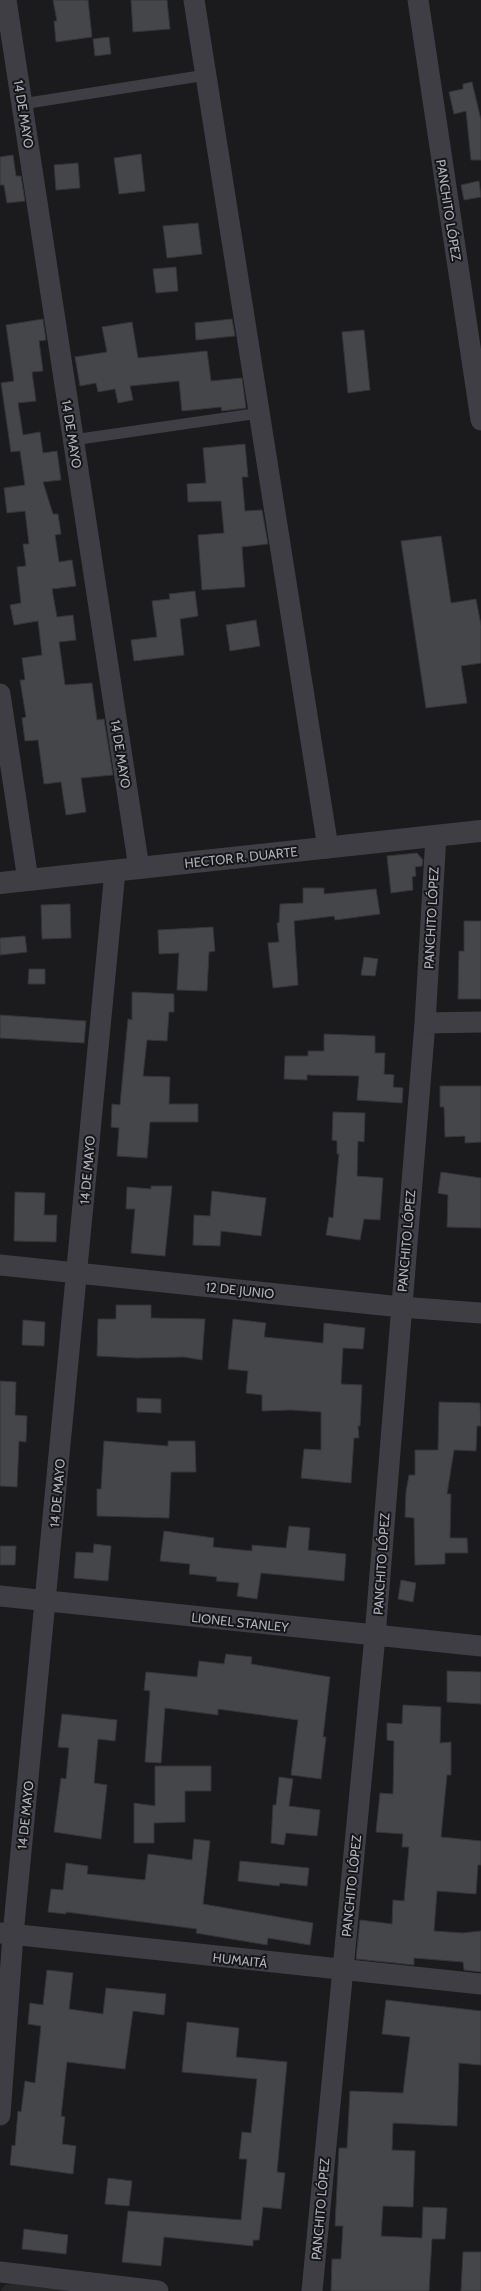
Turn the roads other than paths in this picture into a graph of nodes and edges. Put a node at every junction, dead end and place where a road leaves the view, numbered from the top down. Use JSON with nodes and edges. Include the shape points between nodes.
{"nodes":[{"id":1,"x":6,"y":0,"type":"edge"},
{"id":2,"x":194,"y":0,"type":"edge"},
{"id":3,"x":418,"y":0,"type":"edge"},
{"id":4,"x":5,"y":22,"type":"edge"},
{"id":5,"x":206,"y":75,"type":"junction"},
{"id":6,"x":22,"y":104,"type":"junction"},
{"id":7,"x":259,"y":413,"type":"junction"},
{"id":8,"x":481,"y":420,"type":"edge"},
{"id":9,"x":73,"y":440,"type":"junction"},
{"id":10,"x":0,"y":694,"type":"edge"},
{"id":11,"x":481,"y":831,"type":"edge"},
{"id":12,"x":436,"y":836,"type":"junction"},
{"id":13,"x":328,"y":848,"type":"junction"},
{"id":14,"x":139,"y":868,"type":"junction"},
{"id":15,"x":115,"y":871,"type":"junction"},
{"id":16,"x":28,"y":880,"type":"junction"},
{"id":17,"x":0,"y":883,"type":"edge"},
{"id":18,"x":425,"y":1022,"type":"junction"},
{"id":19,"x":481,"y":1022,"type":"edge"},
{"id":20,"x":0,"y":1265,"type":"edge"},
{"id":21,"x":78,"y":1273,"type":"junction"},
{"id":22,"x":401,"y":1308,"type":"junction"},
{"id":23,"x":481,"y":1313,"type":"edge"},
{"id":24,"x":0,"y":1596,"type":"edge"},
{"id":25,"x":46,"y":1601,"type":"junction"},
{"id":26,"x":375,"y":1636,"type":"junction"},
{"id":27,"x":481,"y":1646,"type":"edge"},
{"id":28,"x":6,"y":1934,"type":"edge"},
{"id":29,"x":342,"y":1971,"type":"junction"},
{"id":30,"x":481,"y":1984,"type":"edge"},
{"id":31,"x":0,"y":2115,"type":"edge"},
{"id":32,"x":0,"y":2272,"type":"edge"},
{"id":33,"x":158,"y":2291,"type":"edge"},
{"id":34,"x":312,"y":2291,"type":"edge"}],
"edges":[{"from":1,"to":4,"type":"street","name":"14 DE MAYO"},
{"from":2,"to":5,"type":"street"},
{"from":3,"to":8,"type":"street","name":"PANCHITO LÓPEZ"},
{"from":4,"to":6,"type":"street","name":"14 DE MAYO"},
{"from":5,"to":6,"type":"lane"},
{"from":5,"to":7,"type":"street"},
{"from":6,"to":9,"type":"street","name":"14 DE MAYO"},
{"from":7,"to":9,"type":"lane"},
{"from":7,"to":13,"type":"street"},
{"from":9,"to":14,"type":"street","name":"14 DE MAYO"},
{"from":10,"to":16,"type":"street"},
{"from":11,"to":12,"type":"street","name":"HECTOR R. DUARTE"},
{"from":12,"to":13,"type":"street","name":"HECTOR R. DUARTE"},
{"from":12,"to":18,"type":"street","name":"PANCHITO LÓPEZ"},
{"from":13,"to":14,"type":"street","name":"HECTOR R. DUARTE"},
{"from":14,"to":15,"type":"street","name":"HECTOR R. DUARTE"},
{"from":15,"to":16,"type":"street","name":"HECTOR R. DUARTE"},
{"from":15,"to":21,"type":"street","name":"14 DE MAYO"},
{"from":16,"to":17,"type":"street","name":"HECTOR R. DUARTE"},
{"from":18,"to":19,"type":"street"},
{"from":18,"to":22,"type":"street","name":"PANCHITO LÓPEZ"},
{"from":20,"to":21,"type":"street","name":"12 DE JUNIO"},
{"from":21,"to":22,"type":"street","name":"12 DE JUNIO"},
{"from":21,"to":25,"type":"street","name":"14 DE MAYO"},
{"from":22,"to":23,"type":"street","name":"12 DE JUNIO"},
{"from":22,"to":26,"type":"street","name":"PANCHITO LÓPEZ"},
{"from":24,"to":25,"type":"street","name":"LIONEL STANLEY"},
{"from":25,"to":26,"type":"street","name":"LIONEL STANLEY"},
{"from":25,"to":28,"type":"street","name":"14 DE MAYO"},
{"from":26,"to":27,"type":"street","name":"LIONEL STANLEY"},
{"from":26,"to":29,"type":"street","name":"PANCHITO LÓPEZ"},
{"from":28,"to":29,"type":"street","name":"HUMAITÁ"},
{"from":28,"to":31,"type":"street","name":"14 DE MAYO"},
{"from":29,"to":30,"type":"street","name":"HUMAITÁ"},
{"from":29,"to":34,"type":"street","name":"PANCHITO LÓPEZ"},
{"from":32,"to":33,"type":"street"}]}
